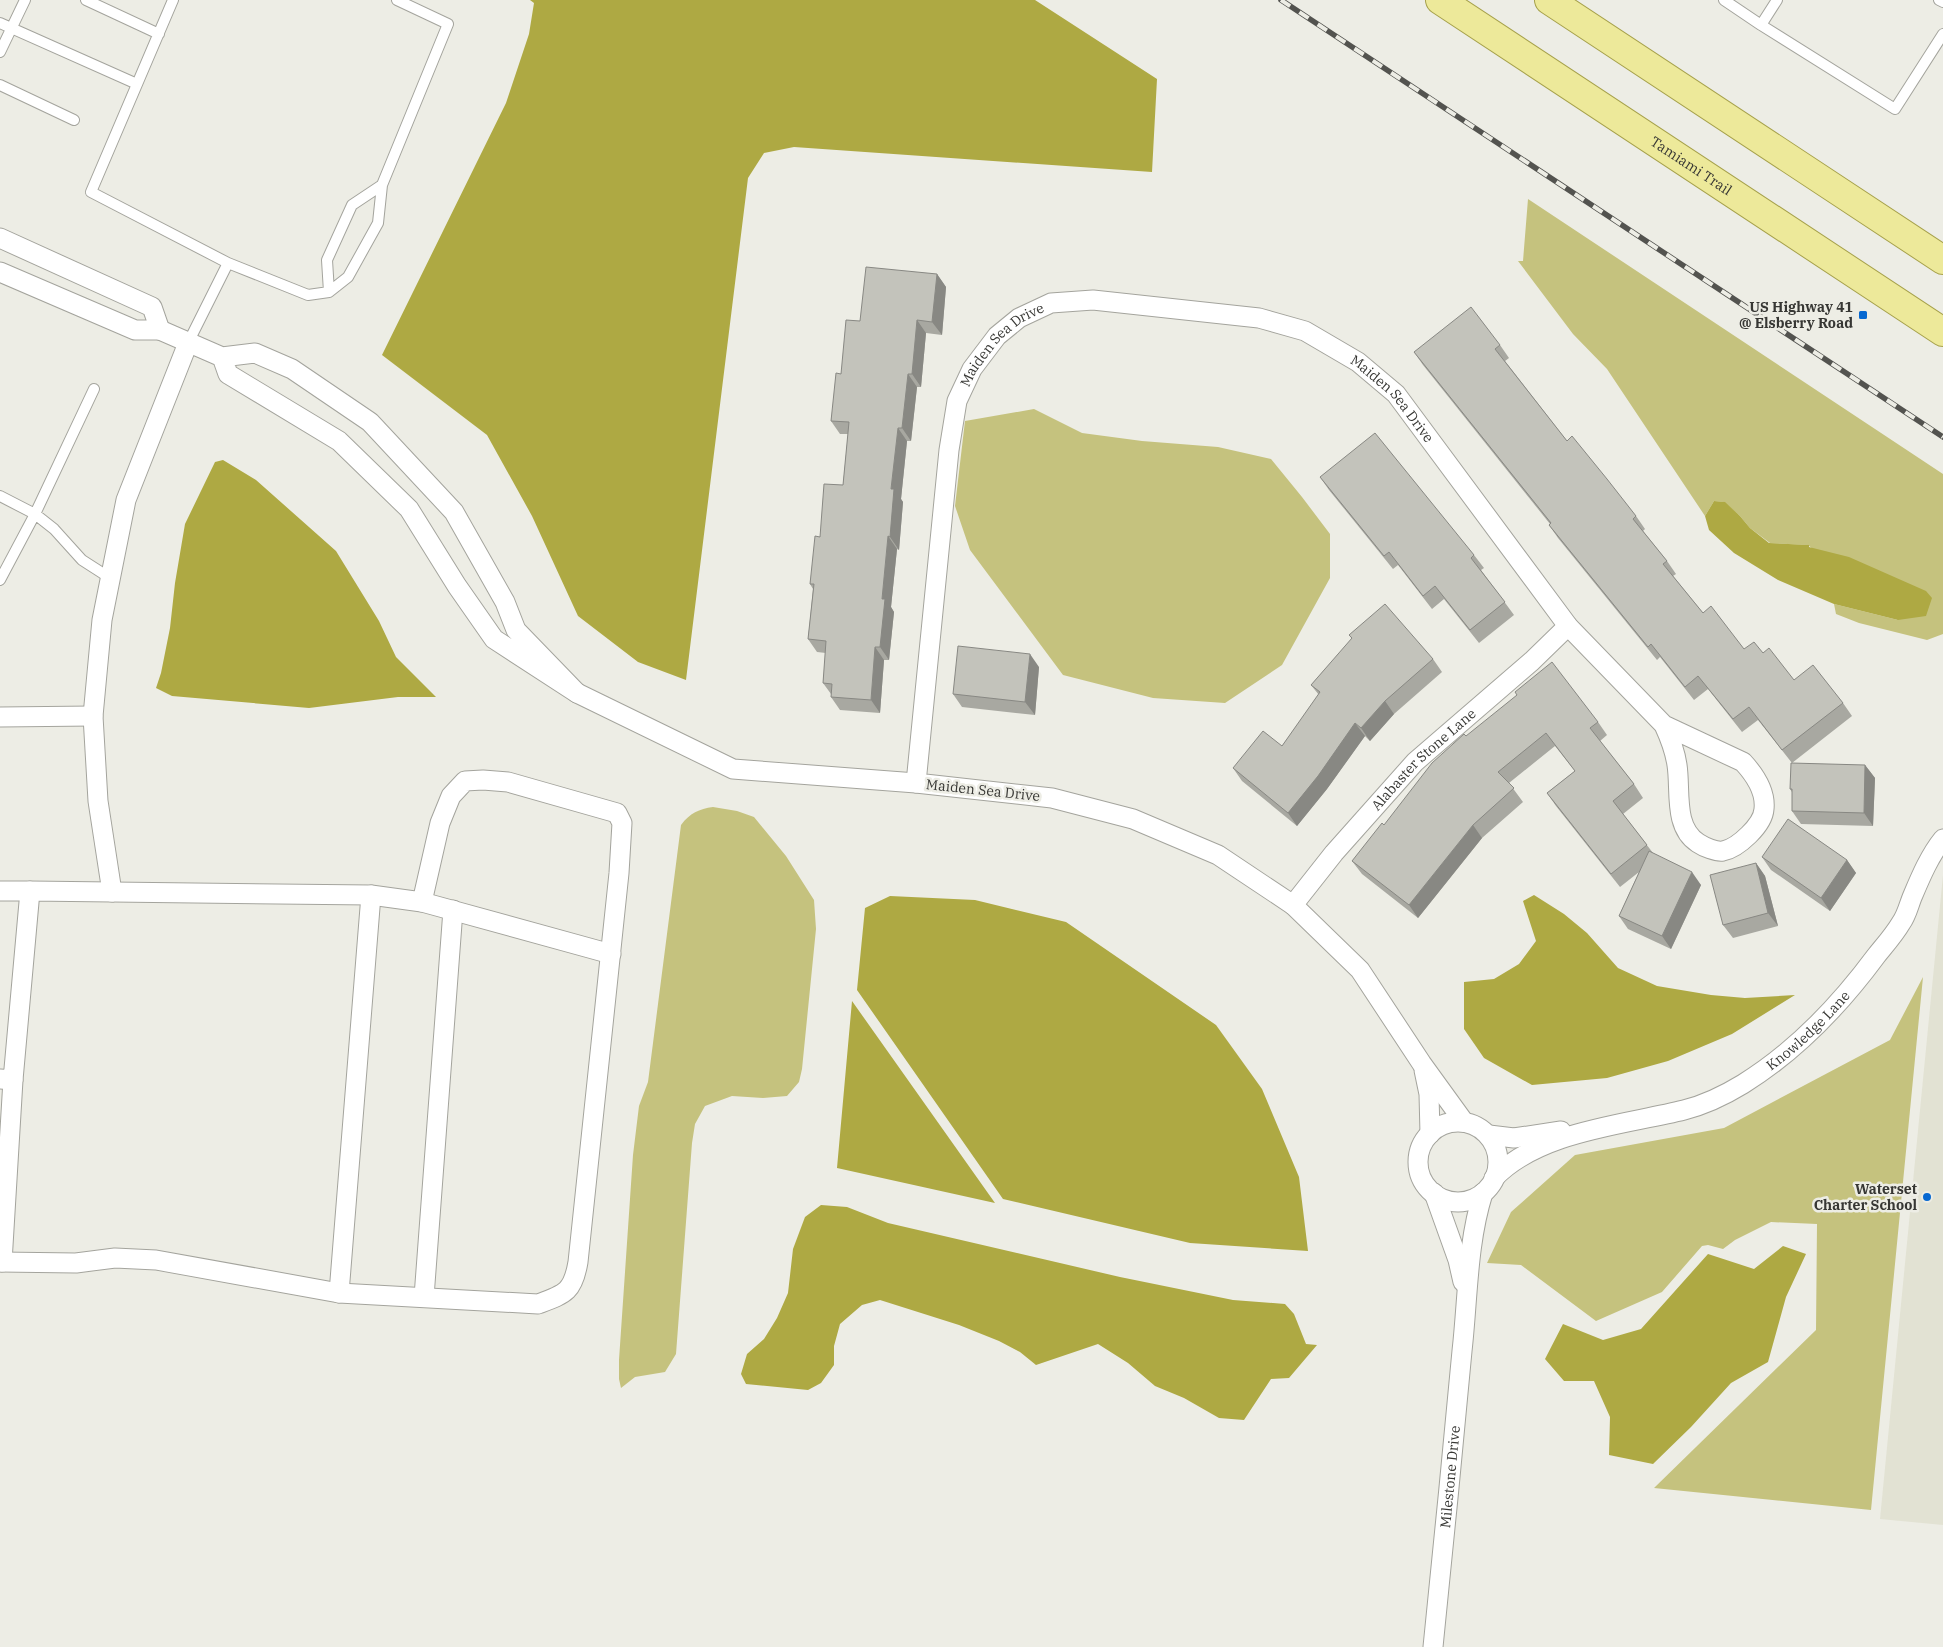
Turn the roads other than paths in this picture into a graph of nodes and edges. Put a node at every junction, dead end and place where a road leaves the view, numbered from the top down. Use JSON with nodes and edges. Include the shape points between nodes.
{"nodes":[{"id":1,"x":24,"y":0,"type":"edge"},
{"id":2,"x":86,"y":0,"type":"edge"},
{"id":3,"x":173,"y":0,"type":"edge"},
{"id":4,"x":397,"y":0,"type":"edge"},
{"id":5,"x":1440,"y":0,"type":"edge"},
{"id":6,"x":1548,"y":0,"type":"edge"},
{"id":7,"x":1724,"y":0,"type":"edge"},
{"id":8,"x":1777,"y":0,"type":"edge"},
{"id":9,"x":1940,"y":0,"type":"edge"},
{"id":10,"x":1943,"y":2,"type":"edge"},
{"id":11,"x":0,"y":23,"type":"edge"},
{"id":12,"x":1761,"y":25,"type":"junction"},
{"id":13,"x":11,"y":28,"type":"junction"},
{"id":14,"x":159,"y":34,"type":"junction"},
{"id":15,"x":1943,"y":34,"type":"edge"},
{"id":16,"x":0,"y":52,"type":"edge"},
{"id":17,"x":137,"y":84,"type":"junction"},
{"id":18,"x":0,"y":85,"type":"edge"},
{"id":19,"x":74,"y":120,"type":"dead end"},
{"id":20,"x":382,"y":185,"type":"junction"},
{"id":21,"x":0,"y":238,"type":"edge"},
{"id":22,"x":1943,"y":260,"type":"edge"},
{"id":23,"x":228,"y":263,"type":"junction"},
{"id":24,"x":0,"y":272,"type":"edge"},
{"id":25,"x":329,"y":292,"type":"junction"},
{"id":26,"x":160,"y":330,"type":"junction"},
{"id":27,"x":1943,"y":332,"type":"edge"},
{"id":28,"x":188,"y":342,"type":"junction"},
{"id":29,"x":222,"y":357,"type":"junction"},
{"id":30,"x":94,"y":389,"type":"dead end"},
{"id":31,"x":0,"y":496,"type":"edge"},
{"id":32,"x":35,"y":514,"type":"junction"},
{"id":33,"x":110,"y":578,"type":"junction"},
{"id":34,"x":0,"y":580,"type":"edge"},
{"id":35,"x":1568,"y":626,"type":"junction"},
{"id":36,"x":577,"y":693,"type":"junction"},
{"id":37,"x":93,"y":716,"type":"junction"},
{"id":38,"x":0,"y":717,"type":"edge"},
{"id":39,"x":1664,"y":725,"type":"junction"},
{"id":40,"x":916,"y":783,"type":"junction"},
{"id":41,"x":1943,"y":838,"type":"edge"},
{"id":42,"x":0,"y":891,"type":"edge"},
{"id":43,"x":30,"y":891,"type":"junction"},
{"id":44,"x":112,"y":892,"type":"junction"},
{"id":45,"x":371,"y":894,"type":"junction"},
{"id":46,"x":422,"y":902,"type":"junction"},
{"id":47,"x":1294,"y":905,"type":"junction"},
{"id":48,"x":453,"y":910,"type":"junction"},
{"id":49,"x":611,"y":954,"type":"junction"},
{"id":50,"x":1422,"y":1064,"type":"junction"},
{"id":51,"x":7,"y":1079,"type":"edge"},
{"id":52,"x":1464,"y":1122,"type":"junction"},
{"id":53,"x":1598,"y":1128,"type":"junction"},
{"id":54,"x":1430,"y":1134,"type":"junction"},
{"id":55,"x":1488,"y":1135,"type":"junction"},
{"id":56,"x":1489,"y":1186,"type":"junction"},
{"id":57,"x":1434,"y":1193,"type":"junction"},
{"id":58,"x":1,"y":1262,"type":"edge"},
{"id":59,"x":339,"y":1293,"type":"junction"},
{"id":60,"x":424,"y":1297,"type":"junction"},
{"id":61,"x":1467,"y":1305,"type":"junction"},
{"id":62,"x":1433,"y":1647,"type":"edge"}],
"edges":[{"from":1,"to":13,"type":"lane"},
{"from":2,"to":14,"type":"lane"},
{"from":3,"to":14,"type":"lane"},
{"from":4,"to":20,"type":"lane","via":[[448,24]]},
{"from":5,"to":27,"type":"main road","name":"Tamiami Trail"},
{"from":6,"to":22,"type":"main road"},
{"from":7,"to":12,"type":"lane"},
{"from":8,"to":12,"type":"lane"},
{"from":9,"to":10,"type":"lane"},
{"from":11,"to":13,"type":"lane"},
{"from":12,"to":15,"type":"lane","via":[[1895,109]]},
{"from":13,"to":16,"type":"lane"},
{"from":13,"to":17,"type":"lane"},
{"from":14,"to":17,"type":"lane"},
{"from":17,"to":23,"type":"lane","via":[[91,192]]},
{"from":18,"to":19,"type":"lane"},
{"from":20,"to":25,"type":"lane","via":[[378,223],[348,277]]},
{"from":20,"to":25,"type":"lane","via":[[352,205],[327,260]]},
{"from":21,"to":26,"type":"street","via":[[152,307]]},
{"from":23,"to":25,"type":"lane","via":[[308,295]]},
{"from":23,"to":28,"type":"lane"},
{"from":24,"to":26,"type":"street","via":[[135,330]]},
{"from":26,"to":28,"type":"street"},
{"from":28,"to":29,"type":"street"},
{"from":28,"to":33,"type":"street","via":[[126,500]]},
{"from":29,"to":36,"type":"street","via":[[228,374],[339,441],[409,509],[494,639]]},
{"from":29,"to":36,"type":"street","via":[[255,352],[292,369],[370,422],[454,512],[506,602],[516,630]]},
{"from":30,"to":32,"type":"lane"},
{"from":31,"to":32,"type":"lane"},
{"from":32,"to":33,"type":"lane","via":[[54,529],[82,560]]},
{"from":32,"to":34,"type":"lane"},
{"from":33,"to":37,"type":"street","via":[[102,620]]},
{"from":35,"to":39,"type":"street","name":"Maiden Sea Drive"},
{"from":35,"to":40,"type":"street","name":"Maiden Sea Drive","via":[[1396,394],[1358,362],[1305,331],[1259,318],[1093,300],[1051,303],[1019,318],[998,336],[972,369],[957,401],[949,450]]},
{"from":35,"to":47,"type":"street","name":"Alabaster Stone Lane","via":[[1415,762],[1334,852]]},
{"from":36,"to":40,"type":"street","via":[[733,769]]},
{"from":37,"to":38,"type":"street"},
{"from":37,"to":44,"type":"street","via":[[98,801]]},
{"from":39,"to":39,"type":"street","via":[[1677,762],[1681,818],[1685,830],[1698,843],[1712,849],[1723,851],[1730,848],[1749,835],[1762,818],[1765,808],[1759,783],[1743,762]]},
{"from":40,"to":47,"type":"street","name":"Maiden Sea Drive","via":[[1052,798],[1133,819],[1218,855]]},
{"from":41,"to":53,"type":"street","name":"Knowledge Lane","via":[[1934,849],[1902,923],[1855,984],[1798,1044],[1742,1085],[1701,1104]]},
{"from":42,"to":43,"type":"street"},
{"from":43,"to":44,"type":"street"},
{"from":43,"to":51,"type":"street"},
{"from":44,"to":45,"type":"street"},
{"from":45,"to":46,"type":"street"},
{"from":45,"to":59,"type":"street"},
{"from":46,"to":48,"type":"street"},
{"from":46,"to":49,"type":"street","via":[[433,847],[451,796],[465,781],[508,782],[617,813],[622,832]]},
{"from":47,"to":50,"type":"street","name":"Maiden Sea Drive","via":[[1360,970]]},
{"from":48,"to":49,"type":"street"},
{"from":48,"to":60,"type":"street"},
{"from":49,"to":60,"type":"street","via":[[578,1262],[570,1289],[561,1296],[538,1304]]},
{"from":50,"to":52,"type":"street","name":"Maiden Sea Drive"},
{"from":50,"to":54,"type":"street","name":"Milestone Drive","via":[[1428,1094]]},
{"from":51,"to":58,"type":"street"},
{"from":52,"to":54,"type":"street","via":[[1440,1126]]},
{"from":52,"to":55,"type":"street"},
{"from":53,"to":55,"type":"street","name":"Knowledge Lane","via":[[1514,1138]]},
{"from":53,"to":56,"type":"street","name":"Knowledge Lane","via":[[1520,1157]]},
{"from":54,"to":57,"type":"street","name":"Milestone Drive","via":[[1422,1145],[1419,1158],[1425,1183]]},
{"from":55,"to":56,"type":"street","name":"Milestone Drive","via":[[1498,1156],[1498,1167]]},
{"from":56,"to":57,"type":"street","via":[[1463,1201],[1453,1201]]},
{"from":56,"to":61,"type":"street","name":"Milestone Drive","via":[[1474,1220]]},
{"from":57,"to":61,"type":"street","name":"Milestone Drive","via":[[1458,1260]]},
{"from":58,"to":59,"type":"street","via":[[76,1263],[115,1258],[156,1260]]},
{"from":59,"to":60,"type":"street"},
{"from":61,"to":62,"type":"street","name":"Milestone Drive"}]}
